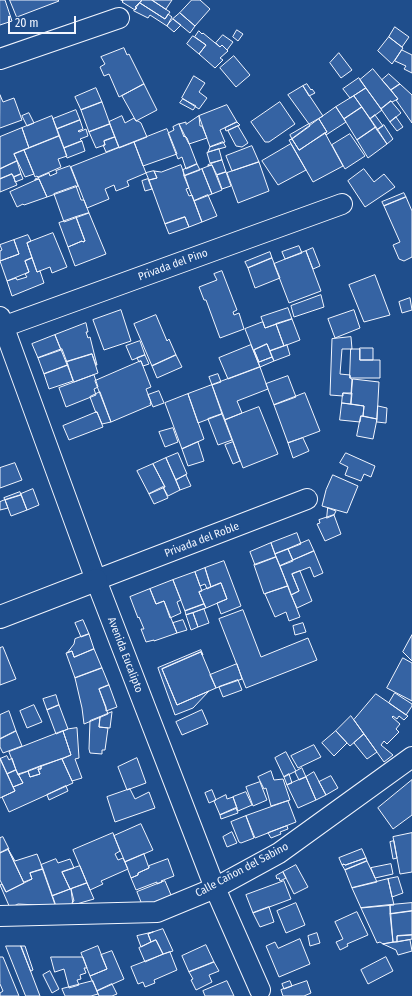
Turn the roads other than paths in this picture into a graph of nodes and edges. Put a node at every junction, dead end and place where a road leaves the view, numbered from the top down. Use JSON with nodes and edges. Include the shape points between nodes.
{"nodes":[{"id":1,"x":119,"y":18,"type":"dead end"},
{"id":2,"x":0,"y":59,"type":"edge"},
{"id":3,"x":342,"y":204,"type":"dead end"},
{"id":4,"x":1,"y":324,"type":"edge"},
{"id":5,"x":307,"y":500,"type":"dead end"},
{"id":6,"x":96,"y":580,"type":"junction"},
{"id":7,"x":0,"y":617,"type":"edge"},
{"id":8,"x":412,"y":757,"type":"edge"},
{"id":9,"x":215,"y":888,"type":"junction"},
{"id":10,"x":0,"y":916,"type":"edge"},
{"id":11,"x":260,"y":990,"type":"dead end"}],
"edges":[{"from":1,"to":2,"type":"street"},
{"from":3,"to":4,"type":"street","name":"Privada del Pino"},
{"from":4,"to":6,"type":"street","name":"Avenida Eucalipto"},
{"from":5,"to":6,"type":"street","name":"Privada del Roble"},
{"from":6,"to":7,"type":"street"},
{"from":6,"to":9,"type":"street","name":"Avenida Eucalipto"},
{"from":8,"to":9,"type":"street","name":"Calle Cañon del Sabino","via":[[278,853]]},
{"from":9,"to":10,"type":"street","name":"Calle Cañon del Sabino","via":[[157,912]]},
{"from":9,"to":11,"type":"street","name":"Avenida Eucalipto"}]}
